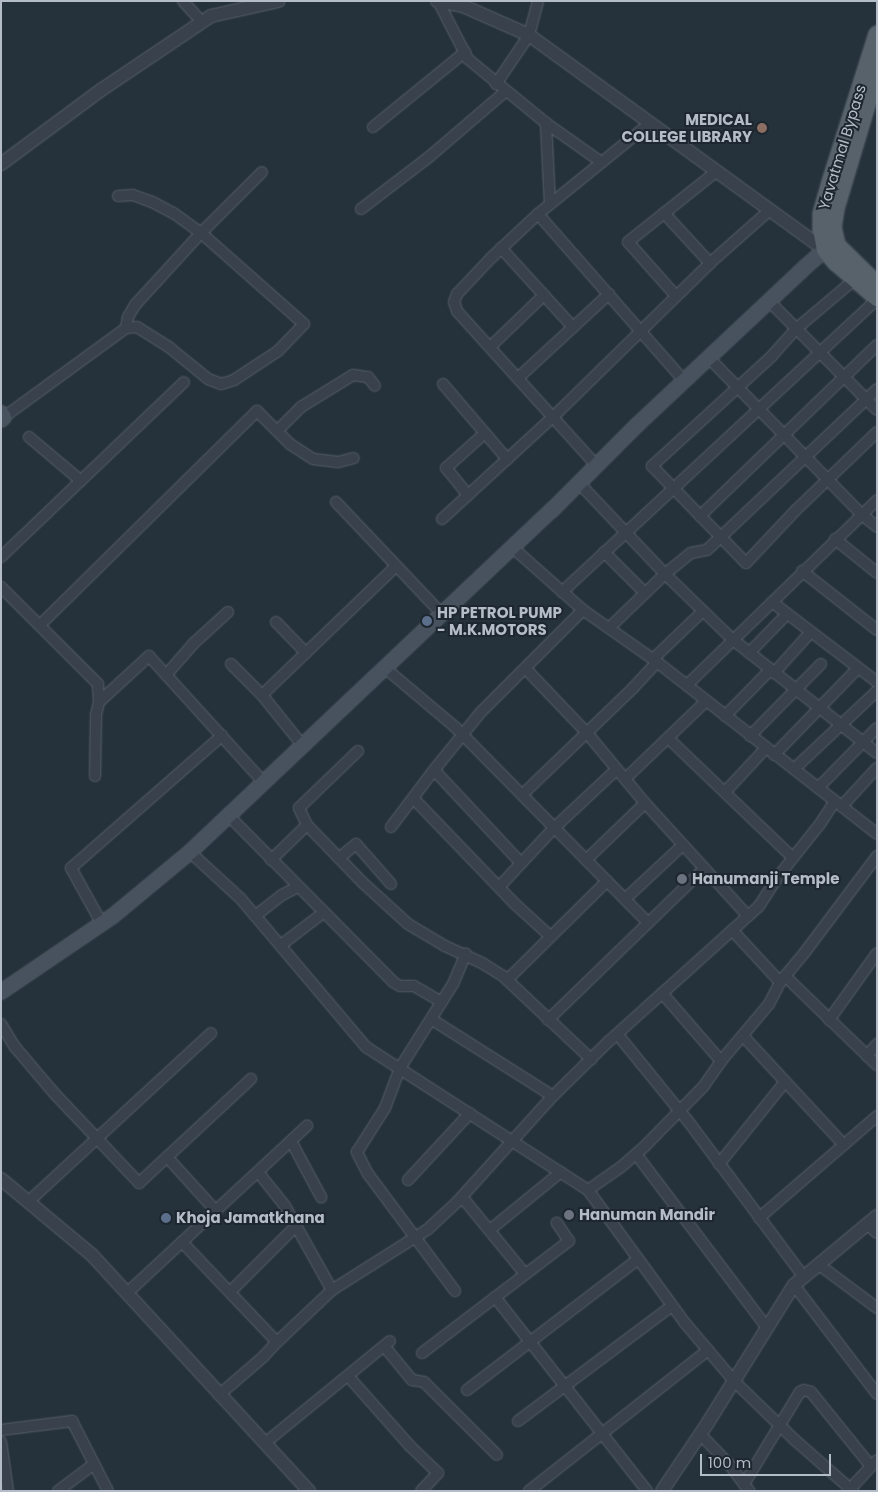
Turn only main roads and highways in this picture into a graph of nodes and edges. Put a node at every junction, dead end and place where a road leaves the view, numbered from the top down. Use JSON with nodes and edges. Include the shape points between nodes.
{"nodes":[{"id":1,"x":877,"y":34,"type":"edge"},
{"id":2,"x":877,"y":72,"type":"edge"},
{"id":3,"x":831,"y":248,"type":"junction"},
{"id":4,"x":877,"y":284,"type":"edge"},
{"id":5,"x":877,"y":298,"type":"edge"},
{"id":6,"x":1,"y":992,"type":"edge"}],
"edges":[{"from":1,"to":3,"type":"main road","name":"Yavatmal Bypass","via":[[821,215],[821,229]]},
{"from":2,"to":3,"type":"main road","name":"Yavatmal Bypass","via":[[836,209]]},
{"from":3,"to":4,"type":"main road"},
{"from":3,"to":5,"type":"main road","via":[[854,280]]},
{"from":3,"to":6,"type":"main road","via":[[684,381],[190,852],[102,924]]}]}
